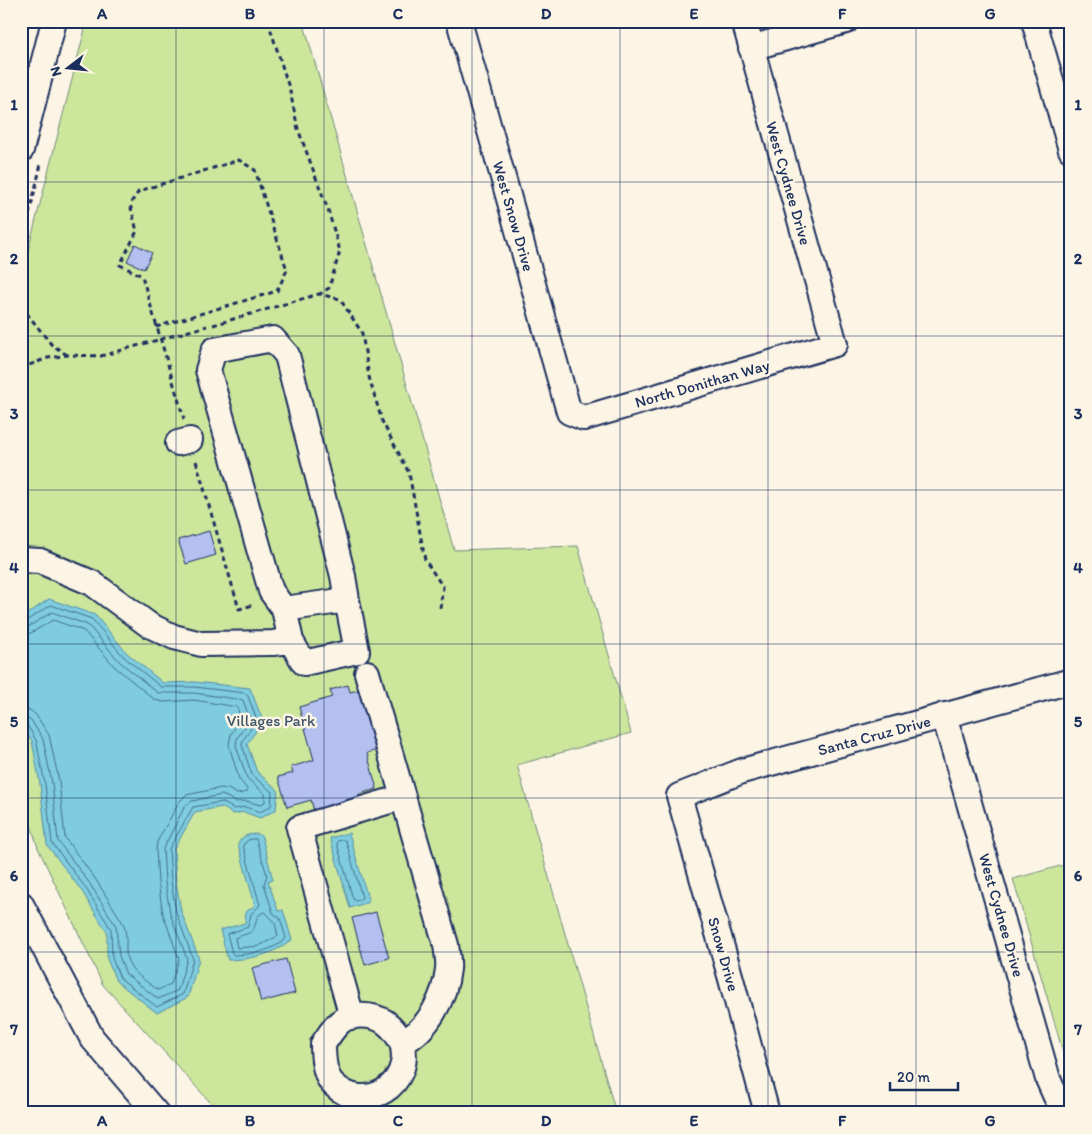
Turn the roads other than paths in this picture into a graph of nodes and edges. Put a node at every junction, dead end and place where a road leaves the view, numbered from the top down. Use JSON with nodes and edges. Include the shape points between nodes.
{"nodes":[{"id":1,"x":54,"y":21,"type":"edge"},
{"id":2,"x":459,"y":21,"type":"edge"},
{"id":3,"x":744,"y":21,"type":"edge"},
{"id":4,"x":846,"y":21,"type":"edge"},
{"id":5,"x":1034,"y":21,"type":"edge"},
{"id":6,"x":751,"y":48,"type":"junction"},
{"id":7,"x":21,"y":150,"type":"edge"},
{"id":8,"x":1071,"y":150,"type":"edge"},
{"id":9,"x":835,"y":344,"type":"joint"},
{"id":10,"x":569,"y":412,"type":"joint"},
{"id":11,"x":21,"y":560,"type":"edge"},
{"id":12,"x":347,"y":600,"type":"junction"},
{"id":13,"x":284,"y":609,"type":"junction"},
{"id":14,"x":291,"y":641,"type":"junction"},
{"id":15,"x":367,"y":673,"type":"dead end"},
{"id":16,"x":1071,"y":680,"type":"edge"},
{"id":17,"x":944,"y":715,"type":"junction"},
{"id":18,"x":679,"y":796,"type":"joint"},
{"id":19,"x":403,"y":797,"type":"junction"},
{"id":20,"x":21,"y":904,"type":"edge"},
{"id":21,"x":352,"y":1017,"type":"junction"},
{"id":22,"x":402,"y":1043,"type":"junction"},
{"id":23,"x":1069,"y":1110,"type":"edge"},
{"id":24,"x":156,"y":1113,"type":"edge"},
{"id":25,"x":767,"y":1113,"type":"edge"}],
"edges":[{"from":1,"to":7,"type":"street"},
{"from":2,"to":10,"type":"street","name":"West Snow Drive"},
{"from":3,"to":6,"type":"street","name":"West Cydnee Drive"},
{"from":4,"to":6,"type":"street"},
{"from":5,"to":8,"type":"street"},
{"from":6,"to":9,"type":"street","name":"West Cydnee Drive"},
{"from":9,"to":10,"type":"street","name":"North Donithan Way","via":[[584,418]]},
{"from":11,"to":14,"type":"street","via":[[40,560],[92,583],[149,624],[174,636],[201,644]]},
{"from":12,"to":13,"type":"street"},
{"from":12,"to":13,"type":"street","via":[[287,355],[273,339],[214,350],[208,370],[271,591]]},
{"from":12,"to":14,"type":"street","via":[[357,651],[304,663]]},
{"from":13,"to":14,"type":"street"},
{"from":15,"to":19,"type":"street"},
{"from":16,"to":17,"type":"street","name":"Santa Cruz Drive"},
{"from":17,"to":18,"type":"street","name":"Santa Cruz Drive","via":[[742,771]]},
{"from":17,"to":23,"type":"street","name":"West Cydnee Drive","via":[[1048,1079],[1056,1097]]},
{"from":18,"to":25,"type":"street","name":"Snow Drive"},
{"from":19,"to":21,"type":"street","via":[[299,828]]},
{"from":19,"to":22,"type":"street","via":[[446,946],[448,968],[437,1008],[422,1027]]},
{"from":20,"to":24,"type":"street","via":[[92,1038]]},
{"from":21,"to":22,"type":"street","via":[[372,1017],[384,1022]]},
{"from":21,"to":22,"type":"street","via":[[341,1021],[323,1044],[332,1083],[344,1092],[372,1096],[386,1091],[397,1080],[402,1068],[405,1052]]}]}
